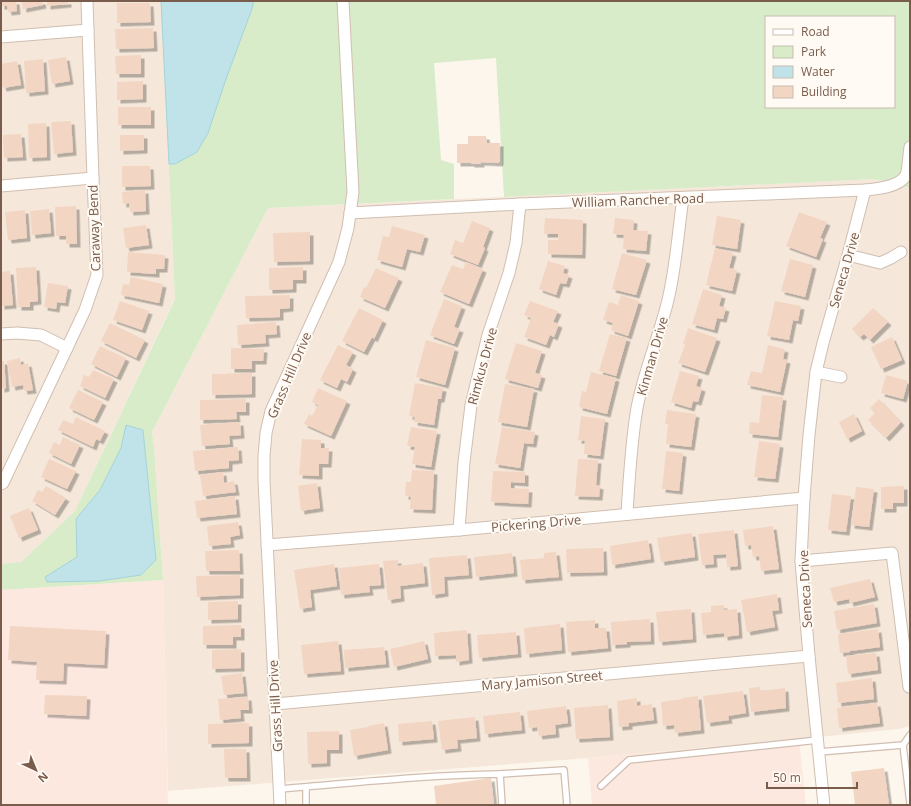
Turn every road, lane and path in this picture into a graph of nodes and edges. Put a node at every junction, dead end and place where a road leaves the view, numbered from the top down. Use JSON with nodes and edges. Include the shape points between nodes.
{"nodes":[{"id":1,"x":87,"y":1,"type":"edge"},
{"id":2,"x":343,"y":1,"type":"edge"},
{"id":3,"x":88,"y":30,"type":"junction"},
{"id":4,"x":1,"y":37,"type":"edge"},
{"id":5,"x":910,"y":147,"type":"edge"},
{"id":6,"x":92,"y":178,"type":"junction"},
{"id":7,"x":1,"y":186,"type":"edge"},
{"id":8,"x":865,"y":190,"type":"junction"},
{"id":9,"x":682,"y":198,"type":"junction"},
{"id":10,"x":520,"y":204,"type":"junction"},
{"id":11,"x":350,"y":213,"type":"junction"},
{"id":12,"x":900,"y":252,"type":"dead end"},
{"id":13,"x":848,"y":255,"type":"junction"},
{"id":14,"x":1,"y":334,"type":"edge"},
{"id":15,"x":68,"y":348,"type":"junction"},
{"id":16,"x":816,"y":372,"type":"junction"},
{"id":17,"x":841,"y":377,"type":"dead end"},
{"id":18,"x":2,"y":484,"type":"edge"},
{"id":19,"x":804,"y":498,"type":"junction"},
{"id":20,"x":627,"y":514,"type":"junction"},
{"id":21,"x":459,"y":530,"type":"junction"},
{"id":22,"x":267,"y":545,"type":"junction"},
{"id":23,"x":801,"y":561,"type":"junction"},
{"id":24,"x":809,"y":656,"type":"junction"},
{"id":25,"x":909,"y":688,"type":"edge"},
{"id":26,"x":275,"y":704,"type":"junction"},
{"id":27,"x":910,"y":735,"type":"edge"},
{"id":28,"x":818,"y":740,"type":"junction"},
{"id":29,"x":903,"y":745,"type":"junction"},
{"id":30,"x":819,"y":752,"type":"junction"},
{"id":31,"x":500,"y":774,"type":"junction"},
{"id":32,"x":601,"y":786,"type":"dead end"},
{"id":33,"x":306,"y":787,"type":"junction"},
{"id":34,"x":279,"y":789,"type":"junction"},
{"id":35,"x":910,"y":803,"type":"edge"},
{"id":36,"x":822,"y":804,"type":"edge"},
{"id":37,"x":280,"y":805,"type":"edge"},
{"id":38,"x":306,"y":805,"type":"edge"},
{"id":39,"x":502,"y":805,"type":"edge"},
{"id":40,"x":567,"y":805,"type":"edge"}],
"edges":[{"from":1,"to":3,"type":"street","name":"Caraway Bend"},
{"from":2,"to":11,"type":"street","name":"Grass Hill Drive","via":[[353,192]]},
{"from":3,"to":4,"type":"street"},
{"from":3,"to":6,"type":"street","name":"Caraway Bend"},
{"from":5,"to":8,"type":"street","name":"William Rancher Road","via":[[906,176],[890,187]]},
{"from":6,"to":7,"type":"street"},
{"from":6,"to":15,"type":"street","name":"Caraway Bend","via":[[97,275]]},
{"from":8,"to":9,"type":"street","name":"William Rancher Road"},
{"from":8,"to":13,"type":"street","name":"Seneca Drive"},
{"from":9,"to":10,"type":"street","name":"William Rancher Road"},
{"from":9,"to":20,"type":"street","name":"Kinman Drive","via":[[668,299],[637,408]]},
{"from":10,"to":11,"type":"street","name":"William Rancher Road"},
{"from":10,"to":21,"type":"street","name":"Rimkus Drive","via":[[516,243],[509,273],[488,335],[471,405]]},
{"from":11,"to":22,"type":"street","name":"Grass Hill Drive","via":[[339,262],[271,411],[264,456]]},
{"from":12,"to":13,"type":"street","via":[[880,263]]},
{"from":13,"to":16,"type":"street","name":"Seneca Drive"},
{"from":14,"to":15,"type":"street","via":[[41,335]]},
{"from":15,"to":18,"type":"street","name":"Caraway Bend"},
{"from":16,"to":17,"type":"street"},
{"from":16,"to":19,"type":"street","name":"Seneca Drive"},
{"from":19,"to":20,"type":"street","name":"Pickering Drive"},
{"from":19,"to":23,"type":"street","name":"Seneca Drive"},
{"from":20,"to":21,"type":"street","name":"Pickering Drive"},
{"from":21,"to":22,"type":"street","name":"Pickering Drive"},
{"from":22,"to":26,"type":"street","name":"Grass Hill Drive"},
{"from":23,"to":24,"type":"street","name":"Seneca Drive"},
{"from":23,"to":25,"type":"street","via":[[892,553]]},
{"from":24,"to":26,"type":"street","name":"Mary Jamison Street"},
{"from":24,"to":28,"type":"street","name":"Seneca Drive"},
{"from":26,"to":34,"type":"street","name":"Grass Hill Drive"},
{"from":27,"to":29,"type":"lane"},
{"from":28,"to":30,"type":"street","name":"Seneca Drive"},
{"from":28,"to":32,"type":"lane","via":[[628,760]]},
{"from":29,"to":30,"type":"lane"},
{"from":29,"to":35,"type":"lane"},
{"from":30,"to":36,"type":"street","name":"Seneca Drive"},
{"from":31,"to":33,"type":"lane","via":[[469,774]]},
{"from":31,"to":39,"type":"lane"},
{"from":31,"to":40,"type":"lane","via":[[564,770]]},
{"from":33,"to":34,"type":"lane"},
{"from":33,"to":38,"type":"lane"},
{"from":34,"to":37,"type":"street","name":"Grass Hill Drive"}]}
